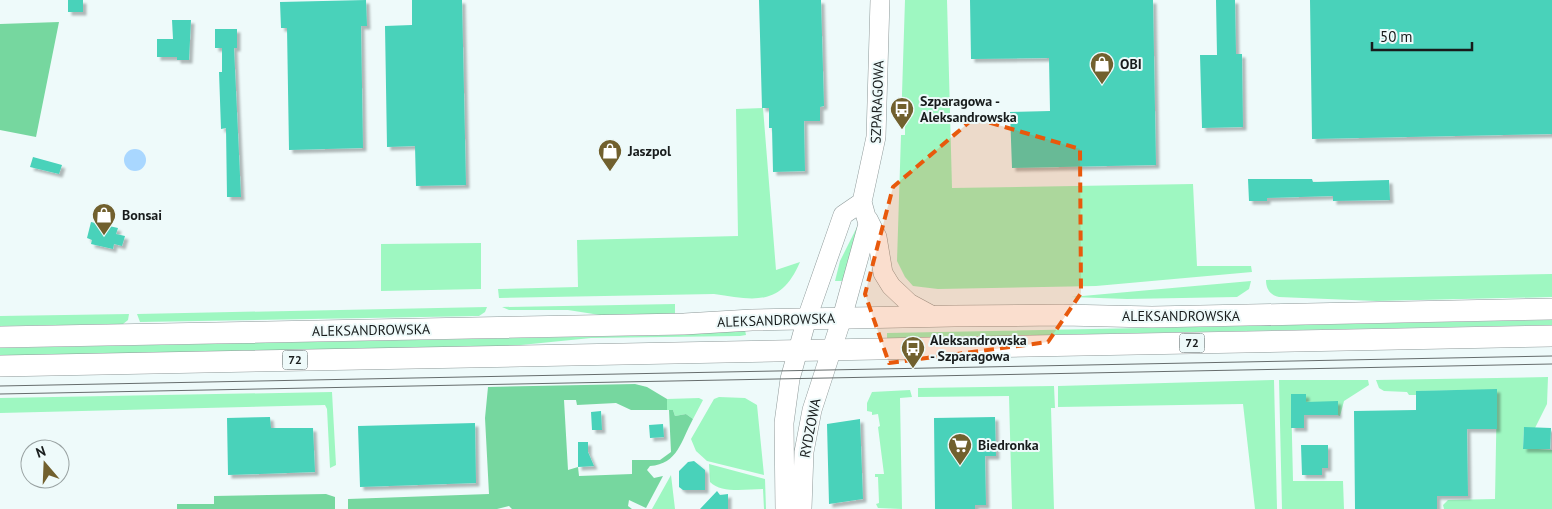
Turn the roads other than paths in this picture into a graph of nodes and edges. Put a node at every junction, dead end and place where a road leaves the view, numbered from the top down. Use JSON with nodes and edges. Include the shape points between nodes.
{"nodes":[{"id":1,"x":880,"y":0,"type":"edge"},
{"id":2,"x":865,"y":210,"type":"junction"},
{"id":3,"x":1552,"y":309,"type":"edge"},
{"id":4,"x":933,"y":316,"type":"junction"},
{"id":5,"x":807,"y":318,"type":"junction"},
{"id":6,"x":842,"y":318,"type":"junction"},
{"id":7,"x":1552,"y":336,"type":"edge"},
{"id":8,"x":0,"y":337,"type":"edge"},
{"id":9,"x":797,"y":350,"type":"junction"},
{"id":10,"x":832,"y":350,"type":"junction"},
{"id":11,"x":0,"y":366,"type":"edge"},
{"id":12,"x":785,"y":509,"type":"edge"},
{"id":13,"x":802,"y":509,"type":"edge"}],
"edges":[{"from":1,"to":2,"type":"street","name":"SZPARAGOWA","via":[[876,137]]},
{"from":2,"to":4,"type":"street","via":[[878,244],[881,266],[891,286],[909,303]]},
{"from":2,"to":5,"type":"street","via":[[843,215]]},
{"from":2,"to":6,"type":"street","name":"SZPARAGOWA","via":[[868,224]]},
{"from":3,"to":4,"type":"main road","name":"ALEKSANDROWSKA","number":"72","via":[[1154,317]]},
{"from":4,"to":6,"type":"main road","name":"ALEKSANDROWSKA","number":"72"},
{"from":5,"to":6,"type":"main road","name":"ALEKSANDROWSKA","number":"72"},
{"from":5,"to":8,"type":"main road","name":"ALEKSANDROWSKA","number":"72","via":[[674,325]]},
{"from":5,"to":9,"type":"street","name":"RYDZOWA"},
{"from":6,"to":10,"type":"street","name":"RYDZOWA"},
{"from":7,"to":10,"type":"main road","name":"ALEKSANDROWSKA","number":"72"},
{"from":9,"to":10,"type":"main road","name":"ALEKSANDROWSKA","number":"72"},
{"from":9,"to":11,"type":"main road","name":"ALEKSANDROWSKA","number":"72"},
{"from":9,"to":12,"type":"street","name":"RYDZOWA","via":[[785,414]]},
{"from":10,"to":13,"type":"street","name":"RYDZOWA","via":[[806,434]]}]}
